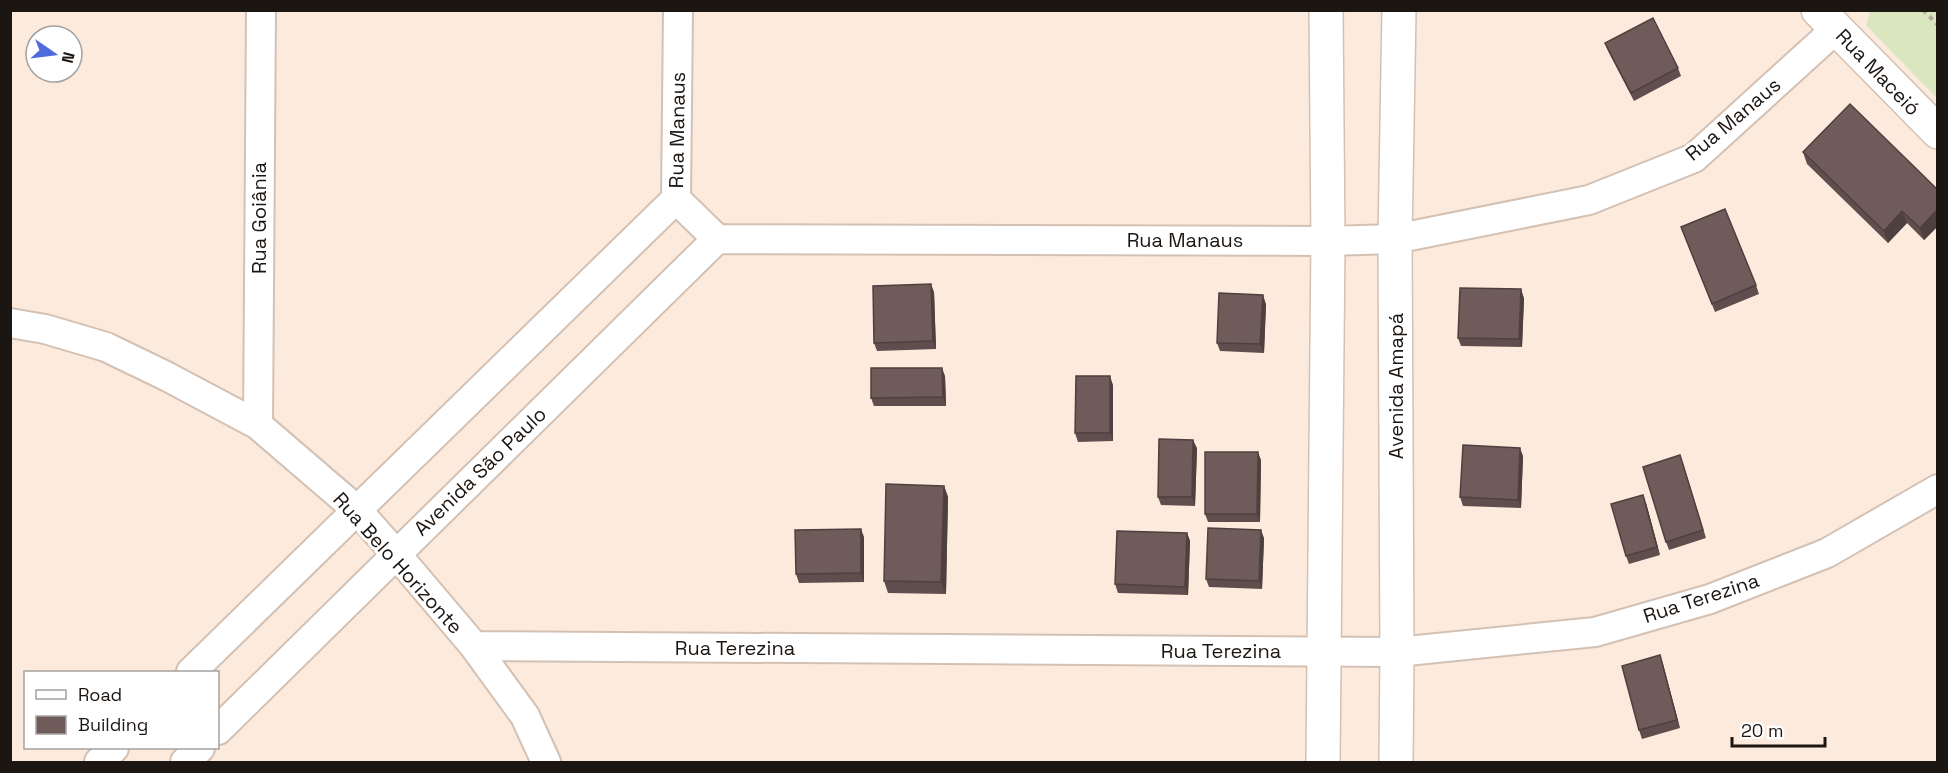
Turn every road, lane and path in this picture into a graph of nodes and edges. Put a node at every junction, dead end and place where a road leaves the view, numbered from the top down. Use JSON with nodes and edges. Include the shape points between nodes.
{"nodes":[{"id":1,"x":261,"y":10,"type":"edge"},
{"id":2,"x":678,"y":10,"type":"edge"},
{"id":3,"x":1326,"y":10,"type":"edge"},
{"id":4,"x":1399,"y":10,"type":"edge"},
{"id":5,"x":1923,"y":10,"type":"edge"},
{"id":6,"x":1827,"y":20,"type":"edge"},
{"id":7,"x":1938,"y":25,"type":"edge"},
{"id":8,"x":1938,"y":132,"type":"edge"},
{"id":9,"x":676,"y":199,"type":"junction"},
{"id":10,"x":717,"y":239,"type":"junction"},
{"id":11,"x":1395,"y":239,"type":"junction"},
{"id":12,"x":1328,"y":241,"type":"junction"},
{"id":13,"x":10,"y":323,"type":"edge"},
{"id":14,"x":258,"y":425,"type":"junction"},
{"id":15,"x":1938,"y":489,"type":"edge"},
{"id":16,"x":357,"y":510,"type":"junction"},
{"id":17,"x":396,"y":554,"type":"junction"},
{"id":18,"x":474,"y":646,"type":"junction"},
{"id":19,"x":1324,"y":652,"type":"junction"},
{"id":20,"x":1398,"y":652,"type":"junction"},
{"id":21,"x":192,"y":671,"type":"edge"},
{"id":22,"x":219,"y":729,"type":"edge"},
{"id":23,"x":198,"y":749,"type":"edge"},
{"id":24,"x":185,"y":762,"type":"edge"},
{"id":25,"x":546,"y":762,"type":"edge"},
{"id":26,"x":1323,"y":762,"type":"edge"},
{"id":27,"x":1396,"y":762,"type":"edge"}],
"edges":[{"from":1,"to":14,"type":"street","name":"Rua Goiânia"},
{"from":2,"to":9,"type":"street","name":"Rua Manaus"},
{"from":3,"to":12,"type":"street"},
{"from":4,"to":11,"type":"street","name":"Avenida Amapá"},
{"from":5,"to":7,"type":"path"},
{"from":6,"to":8,"type":"street","name":"Rua Maceió"},
{"from":6,"to":11,"type":"street","name":"Rua Manaus","via":[[1694,158],[1589,200]]},
{"from":9,"to":10,"type":"street","name":"Rua Manaus"},
{"from":9,"to":16,"type":"street"},
{"from":10,"to":12,"type":"street","name":"Rua Manaus"},
{"from":10,"to":17,"type":"street","name":"Avenida São Paulo"},
{"from":11,"to":12,"type":"street","name":"Rua Manaus"},
{"from":11,"to":20,"type":"street","name":"Avenida Amapá"},
{"from":12,"to":19,"type":"street"},
{"from":13,"to":14,"type":"street","name":"Rua Belo Horizonte","via":[[106,347]]},
{"from":14,"to":16,"type":"street","name":"Rua Belo Horizonte"},
{"from":15,"to":20,"type":"street","name":"Rua Terezina","via":[[1827,553],[1710,599],[1595,632]]},
{"from":16,"to":17,"type":"street","name":"Rua Belo Horizonte"},
{"from":16,"to":21,"type":"street"},
{"from":17,"to":18,"type":"street","name":"Rua Belo Horizonte"},
{"from":17,"to":22,"type":"street","name":"Avenida São Paulo"},
{"from":18,"to":19,"type":"street","name":"Rua Terezina"},
{"from":18,"to":25,"type":"street","name":"Rua Belo Horizonte","via":[[525,716]]},
{"from":19,"to":20,"type":"street","name":"Rua Terezina"},
{"from":19,"to":26,"type":"street"},
{"from":20,"to":27,"type":"street","name":"Avenida Amapá"},
{"from":23,"to":24,"type":"street"}]}
